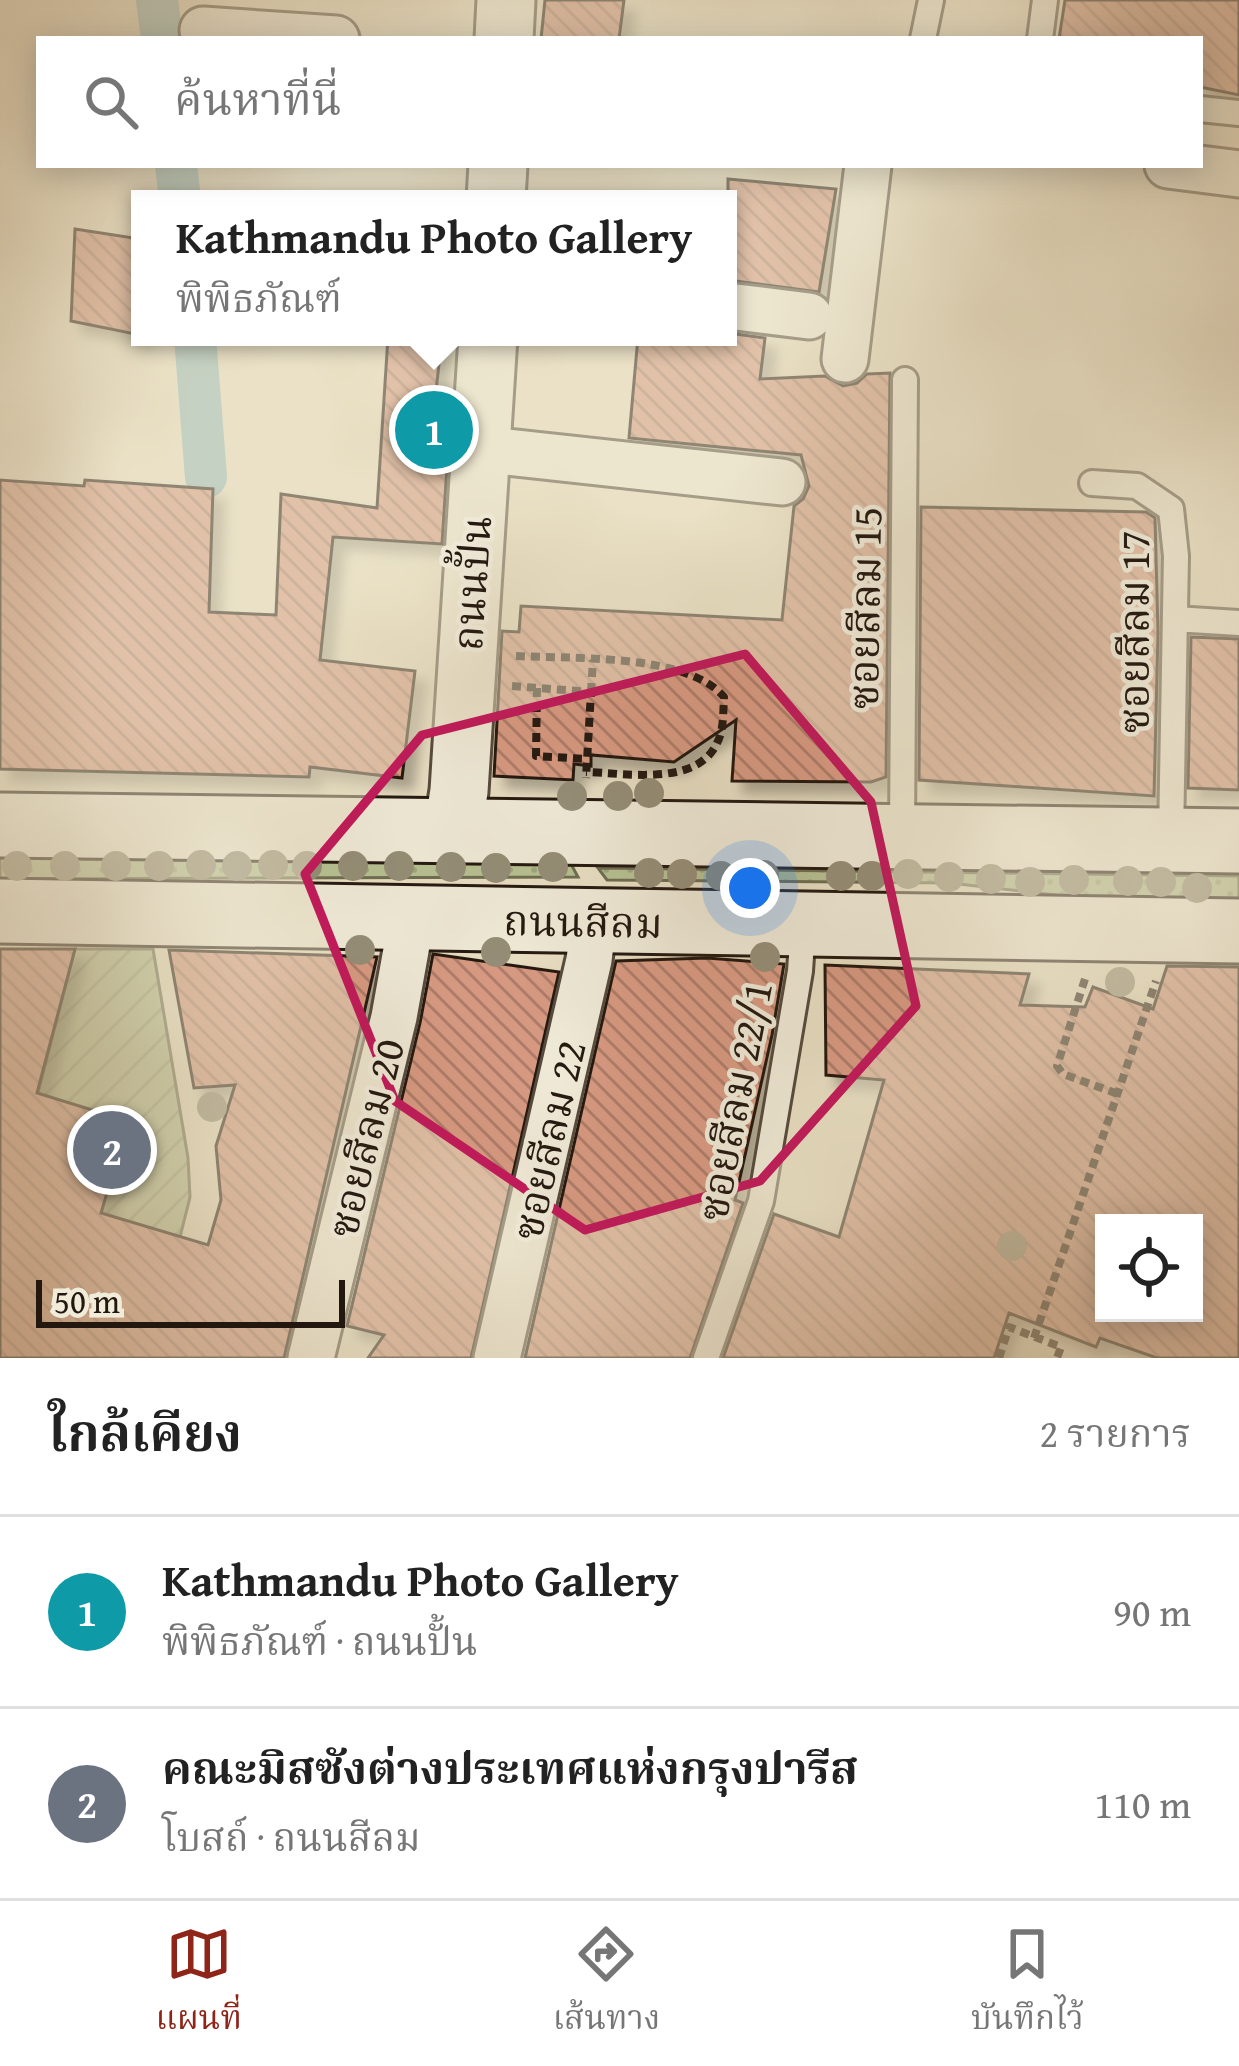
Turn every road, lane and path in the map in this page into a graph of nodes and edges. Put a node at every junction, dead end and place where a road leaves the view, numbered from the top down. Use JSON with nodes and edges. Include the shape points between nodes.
{"nodes":[{"id":1,"x":506,"y":0,"type":"edge"},
{"id":2,"x":931,"y":0,"type":"edge"},
{"id":3,"x":1045,"y":0,"type":"edge"},
{"id":4,"x":203,"y":30,"type":"dead end"},
{"id":5,"x":292,"y":36,"type":"edge"},
{"id":6,"x":504,"y":36,"type":"edge"},
{"id":7,"x":924,"y":36,"type":"edge"},
{"id":8,"x":1040,"y":36,"type":"edge"},
{"id":9,"x":1203,"y":109,"type":"edge"},
{"id":10,"x":1239,"y":113,"type":"edge"},
{"id":11,"x":868,"y":168,"type":"edge"},
{"id":12,"x":1192,"y":168,"type":"edge"},
{"id":13,"x":1239,"y":174,"type":"edge"},
{"id":14,"x":737,"y":307,"type":"edge"},
{"id":15,"x":809,"y":316,"type":"dead end"},
{"id":16,"x":487,"y":346,"type":"edge"},
{"id":17,"x":844,"y":359,"type":"dead end"},
{"id":18,"x":905,"y":380,"type":"dead end"},
{"id":19,"x":480,"y":449,"type":"junction"},
{"id":20,"x":782,"y":482,"type":"dead end"},
{"id":21,"x":1092,"y":483,"type":"dead end"},
{"id":22,"x":1174,"y":619,"type":"junction"},
{"id":23,"x":1239,"y":623,"type":"edge"},
{"id":24,"x":516,"y":656,"type":"dead end"},
{"id":25,"x":592,"y":660,"type":"junction"},
{"id":26,"x":494,"y":685,"type":"dead end"},
{"id":27,"x":537,"y":688,"type":"junction"},
{"id":28,"x":591,"y":692,"type":"junction"},
{"id":29,"x":587,"y":760,"type":"junction"},
{"id":30,"x":586,"y":772,"type":"junction"},
{"id":31,"x":586,"y":785,"type":"dead end"},
{"id":32,"x":0,"y":825,"type":"edge"},
{"id":33,"x":453,"y":829,"type":"junction"},
{"id":34,"x":902,"y":838,"type":"junction"},
{"id":35,"x":1171,"y":840,"type":"junction"},
{"id":36,"x":1239,"y":842,"type":"edge"},
{"id":37,"x":0,"y":911,"type":"edge"},
{"id":38,"x":412,"y":917,"type":"junction"},
{"id":39,"x":594,"y":921,"type":"junction"},
{"id":40,"x":804,"y":924,"type":"junction"},
{"id":41,"x":1239,"y":931,"type":"edge"},
{"id":42,"x":1158,"y":975,"type":"dead end"},
{"id":43,"x":1085,"y":977,"type":"dead end"},
{"id":44,"x":1118,"y":1094,"type":"junction"},
{"id":45,"x":1034,"y":1338,"type":"junction"},
{"id":46,"x":311,"y":1358,"type":"edge"},
{"id":47,"x":497,"y":1358,"type":"edge"},
{"id":48,"x":706,"y":1358,"type":"edge"},
{"id":49,"x":999,"y":1358,"type":"edge"},
{"id":50,"x":1057,"y":1358,"type":"edge"}],
"edges":[{"from":1,"to":6,"type":"street"},
{"from":2,"to":7,"type":"lane"},
{"from":3,"to":8,"type":"lane"},
{"from":4,"to":5,"type":"street"},
{"from":9,"to":10,"type":"lane"},
{"from":11,"to":17,"type":"street"},
{"from":12,"to":13,"type":"street"},
{"from":14,"to":15,"type":"street"},
{"from":16,"to":19,"type":"street","name":"ถนนปั้น"},
{"from":18,"to":34,"type":"lane","name":"ซอยสีลม 15"},
{"from":19,"to":20,"type":"street"},
{"from":19,"to":33,"type":"street","name":"ถนนปั้น"},
{"from":21,"to":22,"type":"lane","name":"ซอยสีลม 17","via":[[1137,486],[1171,509]]},
{"from":22,"to":23,"type":"lane"},
{"from":22,"to":35,"type":"lane","name":"ซอยสีลม 17"},
{"from":24,"to":25,"type":"path"},
{"from":25,"to":28,"type":"path"},
{"from":25,"to":30,"type":"path","via":[[672,668],[724,697],[719,740],[688,769]]},
{"from":26,"to":27,"type":"path"},
{"from":27,"to":28,"type":"path"},
{"from":27,"to":29,"type":"path","via":[[536,756]]},
{"from":28,"to":29,"type":"path"},
{"from":29,"to":30,"type":"path"},
{"from":30,"to":31,"type":"path"},
{"from":32,"to":33,"type":"main road","name":"ถนนสีลม"},
{"from":33,"to":34,"type":"main road","name":"ถนนสีลม"},
{"from":34,"to":35,"type":"main road","name":"ถนนสีลม"},
{"from":35,"to":36,"type":"main road","name":"ถนนสีลม"},
{"from":37,"to":38,"type":"main road","name":"ถนนสีลม"},
{"from":38,"to":39,"type":"main road","name":"ถนนสีลม"},
{"from":38,"to":46,"type":"street","name":"ซอยสีลม 20"},
{"from":39,"to":40,"type":"main road","name":"ถนนสีลม"},
{"from":39,"to":47,"type":"street","name":"ซอยสีลม 22"},
{"from":40,"to":41,"type":"main road","name":"ถนนสีลม"},
{"from":40,"to":48,"type":"lane","name":"ซอยสีลม 22/1","via":[[761,1201]]},
{"from":42,"to":44,"type":"path"},
{"from":43,"to":44,"type":"path","via":[[1057,1066]]},
{"from":44,"to":45,"type":"path"},
{"from":45,"to":49,"type":"path","via":[[1009,1327]]},
{"from":45,"to":50,"type":"path","via":[[1061,1347]]}]}
